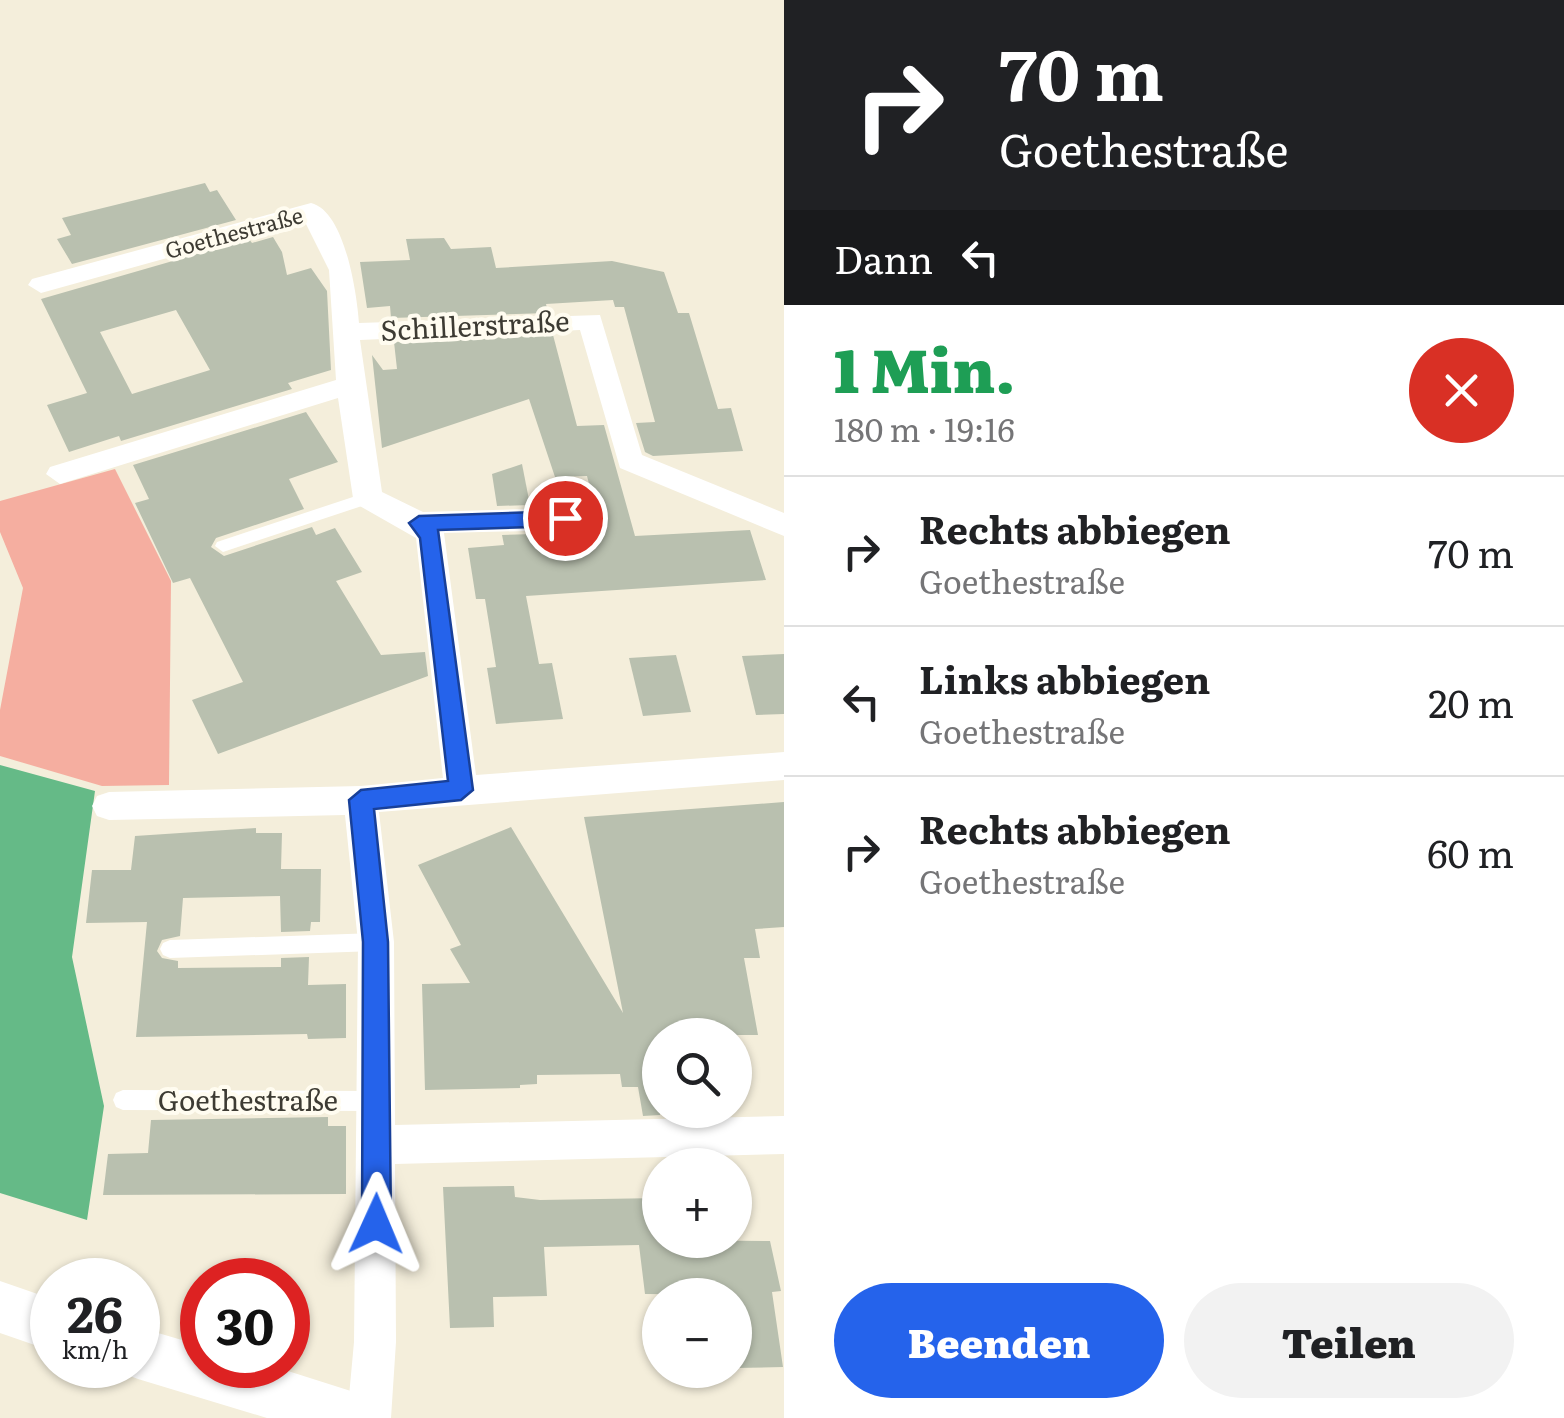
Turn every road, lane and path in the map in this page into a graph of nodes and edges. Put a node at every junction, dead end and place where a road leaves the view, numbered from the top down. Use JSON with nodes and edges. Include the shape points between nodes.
{"nodes":[{"id":1,"x":41,"y":285,"type":"dead end"},
{"id":2,"x":347,"y":332,"type":"junction"},
{"id":3,"x":350,"y":385,"type":"junction"},
{"id":4,"x":60,"y":474,"type":"dead end"},
{"id":5,"x":368,"y":498,"type":"junction"},
{"id":6,"x":565,"y":518,"type":"dead end"},
{"id":7,"x":419,"y":523,"type":"junction"},
{"id":8,"x":784,"y":525,"type":"edge"},
{"id":9,"x":223,"y":546,"type":"dead end"},
{"id":10,"x":784,"y":766,"type":"edge"},
{"id":11,"x":461,"y":790,"type":"junction"},
{"id":12,"x":361,"y":800,"type":"junction"},
{"id":13,"x":109,"y":806,"type":"dead end"},
{"id":14,"x":376,"y":942,"type":"junction"},
{"id":15,"x":170,"y":949,"type":"dead end"},
{"id":16,"x":123,"y":1100,"type":"dead end"},
{"id":17,"x":374,"y":1102,"type":"junction"},
{"id":18,"x":784,"y":1135,"type":"edge"},
{"id":19,"x":377,"y":1145,"type":"junction"},
{"id":20,"x":0,"y":1307,"type":"edge"},
{"id":21,"x":30,"y":1317,"type":"edge"},
{"id":22,"x":160,"y":1360,"type":"edge"},
{"id":23,"x":357,"y":1418,"type":"edge"},
{"id":24,"x":369,"y":1418,"type":"edge"}],
"edges":[{"from":1,"to":2,"type":"street","name":"Goethestraße","via":[[311,210],[342,270]]},
{"from":2,"to":3,"type":"street","name":"Goethestraße"},
{"from":2,"to":8,"type":"street","name":"Schillerstraße","via":[[590,321],[630,461]]},
{"from":3,"to":4,"type":"street"},
{"from":3,"to":5,"type":"street","name":"Goethestraße"},
{"from":5,"to":7,"type":"street"},
{"from":5,"to":9,"type":"lane"},
{"from":6,"to":7,"type":"street"},
{"from":7,"to":11,"type":"street","via":[[433,554]]},
{"from":10,"to":11,"type":"street"},
{"from":11,"to":12,"type":"street"},
{"from":12,"to":13,"type":"street"},
{"from":12,"to":14,"type":"street","name":"Goethestraße"},
{"from":14,"to":15,"type":"lane"},
{"from":14,"to":17,"type":"street","name":"Goethestraße"},
{"from":16,"to":17,"type":"lane","name":"Goethestraße"},
{"from":17,"to":19,"type":"street","name":"Goethestraße"},
{"from":18,"to":19,"type":"street"},
{"from":19,"to":24,"type":"street","name":"Goethestraße"},
{"from":20,"to":21,"type":"street"},
{"from":22,"to":23,"type":"street"}]}
